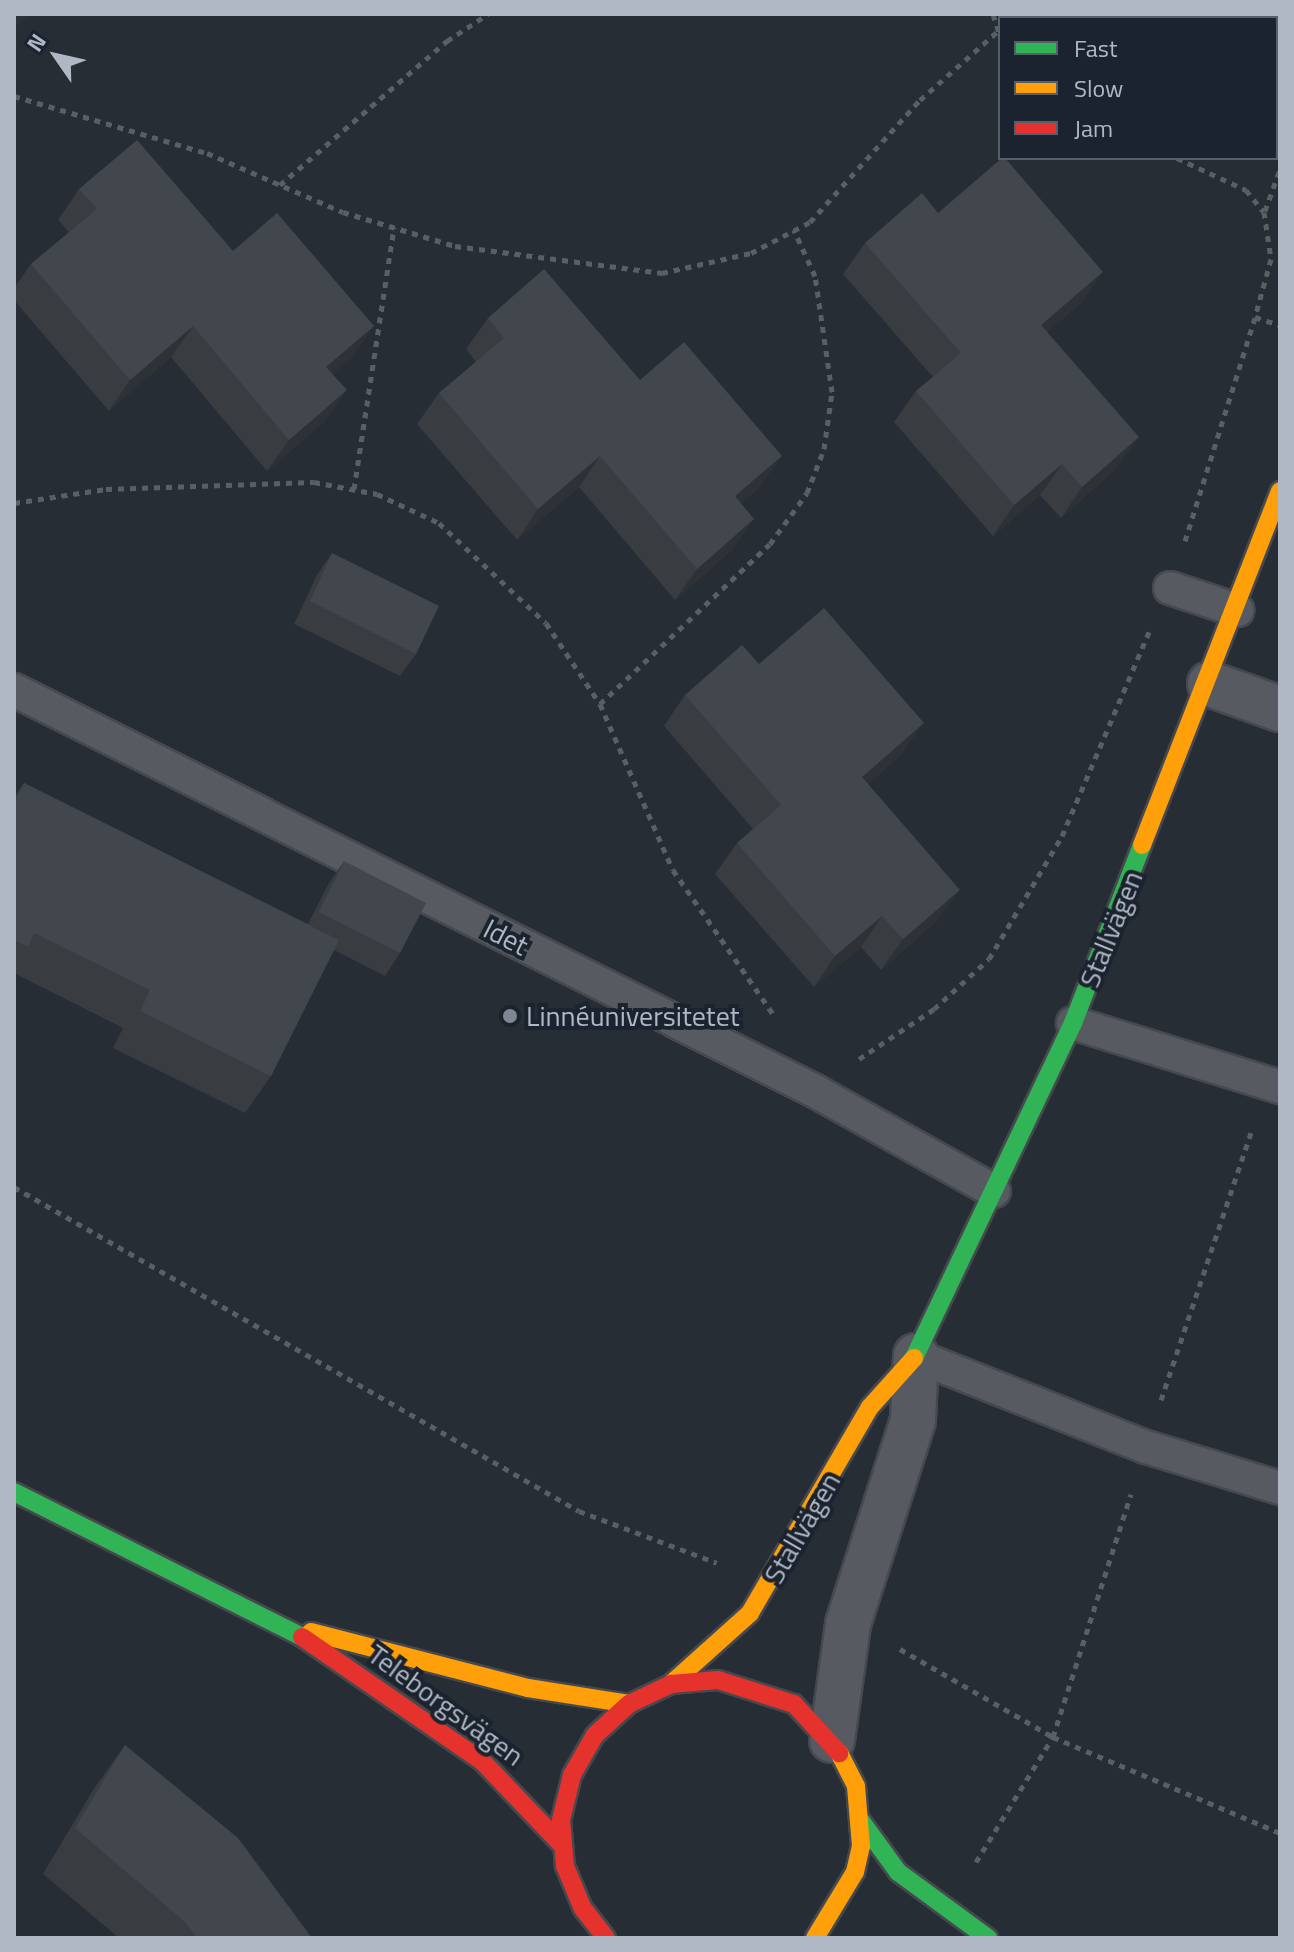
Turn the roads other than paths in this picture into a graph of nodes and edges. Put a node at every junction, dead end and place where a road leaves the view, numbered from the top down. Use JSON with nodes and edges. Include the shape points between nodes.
{"nodes":[{"id":1,"x":1280,"y":491,"type":"edge"},
{"id":2,"x":1170,"y":588,"type":"road end"},
{"id":3,"x":1237,"y":610,"type":"junction"},
{"id":4,"x":1210,"y":684,"type":"junction"},
{"id":5,"x":14,"y":690,"type":"edge"},
{"id":6,"x":1280,"y":709,"type":"edge"},
{"id":7,"x":1073,"y":1023,"type":"junction"},
{"id":8,"x":1274,"y":1086,"type":"edge"},
{"id":9,"x":994,"y":1191,"type":"junction"},
{"id":10,"x":916,"y":1356,"type":"junction"},
{"id":11,"x":1280,"y":1488,"type":"edge"},
{"id":12,"x":14,"y":1492,"type":"edge"},
{"id":13,"x":285,"y":1625,"type":"junction"},
{"id":14,"x":671,"y":1684,"type":"junction"},
{"id":15,"x":629,"y":1704,"type":"junction"},
{"id":16,"x":832,"y":1740,"type":"junction"},
{"id":17,"x":861,"y":1821,"type":"junction"},
{"id":18,"x":561,"y":1844,"type":"junction"},
{"id":19,"x":600,"y":1935,"type":"edge"},
{"id":20,"x":815,"y":1938,"type":"edge"},
{"id":21,"x":988,"y":1938,"type":"edge"}],
"edges":[{"from":1,"to":3,"type":"main road","name":"Stallvägen"},
{"from":2,"to":3,"type":"lane"},
{"from":3,"to":4,"type":"main road","name":"Stallvägen"},
{"from":4,"to":6,"type":"street"},
{"from":4,"to":7,"type":"main road","name":"Stallvägen"},
{"from":5,"to":9,"type":"lane","name":"Idet","via":[[815,1091]]},
{"from":7,"to":8,"type":"lane"},
{"from":7,"to":9,"type":"main road","name":"Stallvägen"},
{"from":9,"to":10,"type":"main road","name":"Stallvägen"},
{"from":10,"to":11,"type":"lane","via":[[1146,1447]]},
{"from":10,"to":14,"type":"main road","name":"Stallvägen","via":[[870,1407],[768,1588],[731,1637]]},
{"from":10,"to":16,"type":"street","name":"Stallvägen","via":[[913,1420],[848,1624]]},
{"from":12,"to":13,"type":"main road","name":"Teleborgsvägen"},
{"from":13,"to":15,"type":"main road","name":"Teleborgsvägen","via":[[528,1688]]},
{"from":13,"to":18,"type":"main road","name":"Teleborgsvägen","via":[[483,1762]]},
{"from":14,"to":15,"type":"main road"},
{"from":14,"to":16,"type":"main road","via":[[718,1680],[763,1688],[794,1704]]},
{"from":15,"to":18,"type":"main road","via":[[595,1735],[577,1764],[564,1797]]},
{"from":16,"to":17,"type":"main road","via":[[856,1786]]},
{"from":17,"to":20,"type":"main road","via":[[846,1896]]},
{"from":17,"to":21,"type":"main road","via":[[898,1872]]},
{"from":18,"to":19,"type":"main road","via":[[572,1888]]}]}
